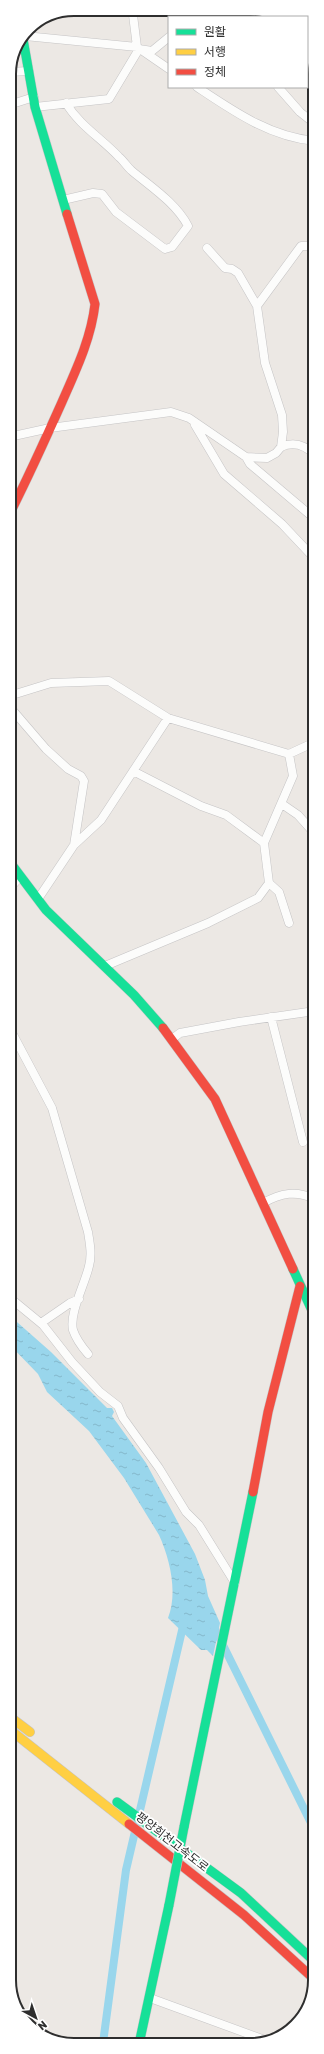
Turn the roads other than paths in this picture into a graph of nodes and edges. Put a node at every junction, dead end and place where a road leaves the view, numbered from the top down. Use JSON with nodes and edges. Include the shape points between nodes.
{"nodes":[{"id":1,"x":133,"y":16,"type":"edge"},
{"id":2,"x":30,"y":37,"type":"edge"},
{"id":3,"x":168,"y":38,"type":"edge"},
{"id":4,"x":24,"y":45,"type":"edge"},
{"id":5,"x":138,"y":48,"type":"junction"},
{"id":6,"x":168,"y":68,"type":"edge"},
{"id":7,"x":29,"y":71,"type":"junction"},
{"id":8,"x":16,"y":72,"type":"edge"},
{"id":9,"x":201,"y":88,"type":"edge"},
{"id":10,"x":279,"y":88,"type":"edge"},
{"id":11,"x":34,"y":97,"type":"junction"},
{"id":12,"x":16,"y":103,"type":"edge"},
{"id":13,"x":66,"y":103,"type":"junction"},
{"id":14,"x":35,"y":107,"type":"junction"},
{"id":15,"x":308,"y":118,"type":"edge"},
{"id":16,"x":308,"y":139,"type":"edge"},
{"id":17,"x":63,"y":200,"type":"junction"},
{"id":18,"x":308,"y":246,"type":"edge"},
{"id":19,"x":207,"y":248,"type":"dead end"},
{"id":20,"x":257,"y":306,"type":"junction"},
{"id":21,"x":189,"y":418,"type":"junction"},
{"id":22,"x":50,"y":428,"type":"junction"},
{"id":23,"x":16,"y":435,"type":"edge"},
{"id":24,"x":281,"y":447,"type":"junction"},
{"id":25,"x":308,"y":450,"type":"edge"},
{"id":26,"x":246,"y":456,"type":"junction"},
{"id":27,"x":16,"y":500,"type":"edge"},
{"id":28,"x":308,"y":513,"type":"edge"},
{"id":29,"x":308,"y":552,"type":"edge"},
{"id":30,"x":16,"y":694,"type":"edge"},
{"id":31,"x":16,"y":714,"type":"edge"},
{"id":32,"x":168,"y":718,"type":"junction"},
{"id":33,"x":308,"y":745,"type":"edge"},
{"id":34,"x":289,"y":754,"type":"junction"},
{"id":35,"x":133,"y":771,"type":"junction"},
{"id":36,"x":282,"y":804,"type":"junction"},
{"id":37,"x":308,"y":826,"type":"edge"},
{"id":38,"x":264,"y":843,"type":"junction"},
{"id":39,"x":74,"y":845,"type":"junction"},
{"id":40,"x":16,"y":871,"type":"edge"},
{"id":41,"x":20,"y":877,"type":"junction"},
{"id":42,"x":16,"y":881,"type":"edge"},
{"id":43,"x":270,"y":883,"type":"junction"},
{"id":44,"x":38,"y":899,"type":"junction"},
{"id":45,"x":289,"y":923,"type":"dead end"},
{"id":46,"x":105,"y":966,"type":"junction"},
{"id":47,"x":308,"y":1012,"type":"edge"},
{"id":48,"x":271,"y":1017,"type":"junction"},
{"id":49,"x":172,"y":1039,"type":"junction"},
{"id":50,"x":16,"y":1040,"type":"edge"},
{"id":51,"x":303,"y":1142,"type":"dead end"},
{"id":52,"x":308,"y":1196,"type":"edge"},
{"id":53,"x":264,"y":1203,"type":"junction"},
{"id":54,"x":300,"y":1286,"type":"junction"},
{"id":55,"x":79,"y":1299,"type":"junction"},
{"id":56,"x":16,"y":1303,"type":"edge"},
{"id":57,"x":308,"y":1303,"type":"edge"},
{"id":58,"x":41,"y":1323,"type":"junction"},
{"id":59,"x":88,"y":1354,"type":"dead end"},
{"id":60,"x":235,"y":1583,"type":"junction"},
{"id":61,"x":16,"y":1721,"type":"edge"},
{"id":62,"x":16,"y":1735,"type":"edge"},
{"id":63,"x":40,"y":1740,"type":"dead end"},
{"id":64,"x":108,"y":1794,"type":"dead end"},
{"id":65,"x":308,"y":1956,"type":"edge"},
{"id":66,"x":308,"y":1974,"type":"edge"},
{"id":67,"x":150,"y":1998,"type":"junction"},
{"id":68,"x":257,"y":2037,"type":"edge"},
{"id":69,"x":140,"y":2038,"type":"edge"}],
"edges":[{"from":1,"to":5,"type":"street"},
{"from":2,"to":5,"type":"street"},
{"from":3,"to":5,"type":"street","via":[[152,50]]},
{"from":4,"to":7,"type":"main road"},
{"from":5,"to":6,"type":"street"},
{"from":5,"to":13,"type":"street","via":[[109,99]]},
{"from":7,"to":8,"type":"street"},
{"from":7,"to":11,"type":"main road"},
{"from":9,"to":16,"type":"street","via":[[236,114],[262,127]]},
{"from":10,"to":15,"type":"street"},
{"from":11,"to":12,"type":"street"},
{"from":11,"to":14,"type":"main road"},
{"from":13,"to":14,"type":"street"},
{"from":13,"to":17,"type":"street","via":[[75,118],[130,169],[160,192],[188,226],[172,247],[165,249],[116,212],[102,194],[93,193]]},
{"from":14,"to":17,"type":"main road"},
{"from":17,"to":22,"type":"main road","via":[[93,293],[95,310],[88,341]]},
{"from":18,"to":20,"type":"street","via":[[301,246]]},
{"from":19,"to":20,"type":"street","via":[[225,268],[238,273]]},
{"from":20,"to":24,"type":"street","via":[[265,363],[282,415]]},
{"from":21,"to":22,"type":"street","via":[[172,412]]},
{"from":21,"to":26,"type":"street"},
{"from":21,"to":29,"type":"street","via":[[224,474],[282,524]]},
{"from":22,"to":23,"type":"street"},
{"from":22,"to":27,"type":"main road"},
{"from":24,"to":25,"type":"street","via":[[294,443]]},
{"from":24,"to":26,"type":"street","via":[[267,458]]},
{"from":26,"to":28,"type":"street","via":[[250,464]]},
{"from":30,"to":32,"type":"street","via":[[51,683],[109,681]]},
{"from":31,"to":39,"type":"street","via":[[46,749],[84,781]]},
{"from":32,"to":34,"type":"street"},
{"from":32,"to":35,"type":"street"},
{"from":33,"to":34,"type":"street"},
{"from":34,"to":36,"type":"street","via":[[293,776]]},
{"from":35,"to":38,"type":"street","via":[[201,806],[226,815]]},
{"from":35,"to":39,"type":"street","via":[[101,820]]},
{"from":36,"to":37,"type":"street","via":[[298,815]]},
{"from":36,"to":38,"type":"street"},
{"from":38,"to":43,"type":"street"},
{"from":39,"to":44,"type":"street"},
{"from":40,"to":41,"type":"main road"},
{"from":41,"to":42,"type":"street"},
{"from":41,"to":44,"type":"main road"},
{"from":43,"to":45,"type":"street","via":[[279,892]]},
{"from":43,"to":46,"type":"street","via":[[258,898],[251,902]]},
{"from":44,"to":46,"type":"main road"},
{"from":46,"to":49,"type":"main road"},
{"from":47,"to":48,"type":"street"},
{"from":48,"to":49,"type":"street","via":[[180,1033]]},
{"from":48,"to":51,"type":"street"},
{"from":49,"to":53,"type":"main road","via":[[215,1099]]},
{"from":50,"to":55,"type":"street","via":[[52,1108],[88,1232],[91,1256]]},
{"from":52,"to":53,"type":"street","via":[[286,1193]]},
{"from":53,"to":54,"type":"main road"},
{"from":54,"to":57,"type":"main road"},
{"from":54,"to":60,"type":"main road","via":[[268,1412]]},
{"from":55,"to":58,"type":"street"},
{"from":55,"to":59,"type":"street","via":[[73,1330]]},
{"from":56,"to":58,"type":"street"},
{"from":58,"to":60,"type":"street","via":[[72,1362],[100,1392],[118,1406],[126,1422],[186,1512],[199,1525]]},
{"from":60,"to":67,"type":"main road","bridge":true},
{"from":61,"to":63,"type":"main road"},
{"from":62,"to":66,"type":"main road","name":"평양희천고속도로","via":[[244,1915]]},
{"from":64,"to":65,"type":"main road","name":"평양희천고속도로","via":[[240,1893]]},
{"from":67,"to":68,"type":"street"},
{"from":67,"to":69,"type":"main road"}]}
